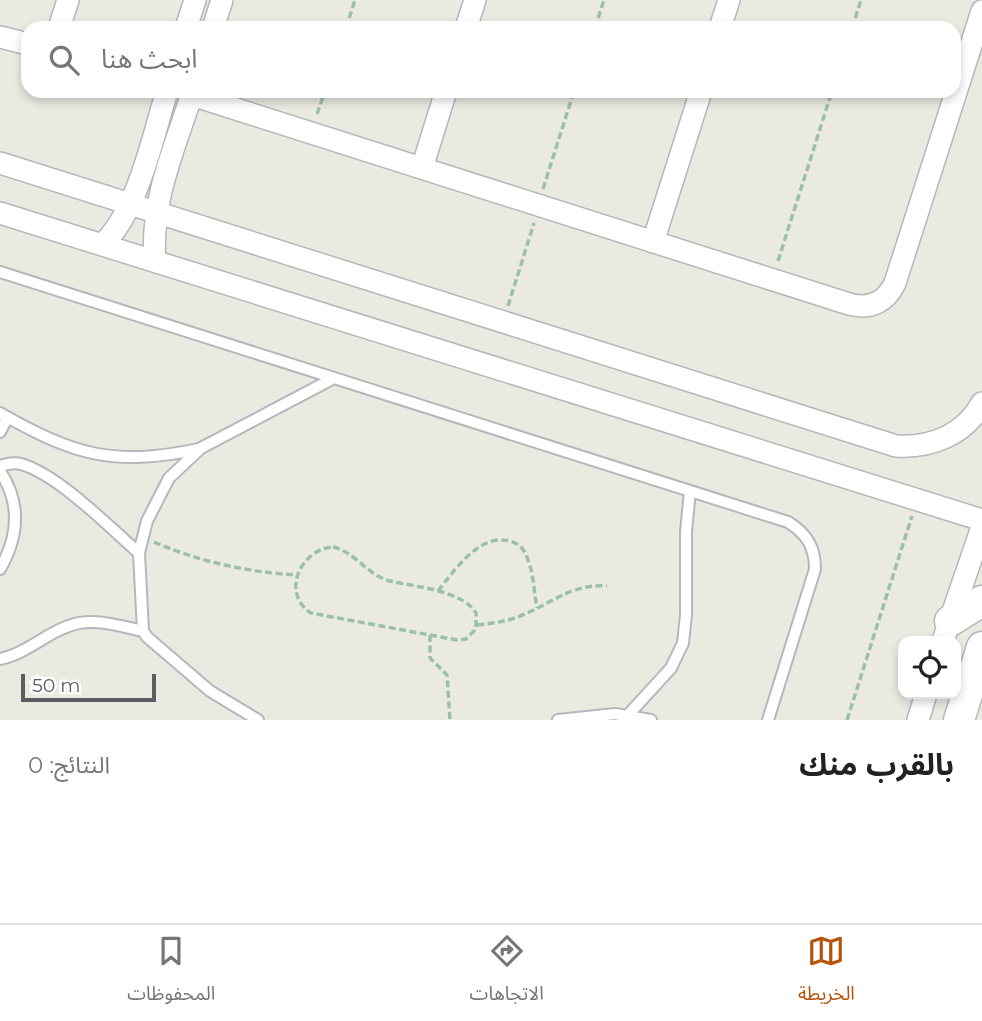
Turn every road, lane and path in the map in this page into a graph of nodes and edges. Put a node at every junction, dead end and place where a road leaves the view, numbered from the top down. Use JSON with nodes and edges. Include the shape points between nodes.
{"nodes":[{"id":1,"x":68,"y":0,"type":"edge"},
{"id":2,"x":195,"y":0,"type":"edge"},
{"id":3,"x":222,"y":0,"type":"edge"},
{"id":4,"x":355,"y":0,"type":"edge"},
{"id":5,"x":475,"y":0,"type":"edge"},
{"id":6,"x":604,"y":0,"type":"edge"},
{"id":7,"x":729,"y":0,"type":"edge"},
{"id":8,"x":861,"y":0,"type":"edge"},
{"id":9,"x":982,"y":11,"type":"edge"},
{"id":10,"x":60,"y":21,"type":"edge"},
{"id":11,"x":188,"y":21,"type":"edge"},
{"id":12,"x":215,"y":21,"type":"edge"},
{"id":13,"x":348,"y":21,"type":"edge"},
{"id":14,"x":468,"y":21,"type":"edge"},
{"id":15,"x":597,"y":21,"type":"edge"},
{"id":16,"x":722,"y":21,"type":"edge"},
{"id":17,"x":854,"y":21,"type":"edge"},
{"id":18,"x":0,"y":37,"type":"edge"},
{"id":19,"x":21,"y":42,"type":"edge"},
{"id":20,"x":961,"y":76,"type":"edge"},
{"id":21,"x":165,"y":98,"type":"edge"},
{"id":22,"x":190,"y":98,"type":"edge"},
{"id":23,"x":207,"y":98,"type":"edge"},
{"id":24,"x":323,"y":98,"type":"edge"},
{"id":25,"x":444,"y":98,"type":"edge"},
{"id":26,"x":699,"y":98,"type":"edge"},
{"id":27,"x":830,"y":98,"type":"edge"},
{"id":28,"x":954,"y":98,"type":"edge"},
{"id":29,"x":311,"y":133,"type":"junction"},
{"id":30,"x":0,"y":163,"type":"edge"},
{"id":31,"x":422,"y":168,"type":"junction"},
{"id":32,"x":131,"y":205,"type":"junction"},
{"id":33,"x":155,"y":212,"type":"junction"},
{"id":34,"x":0,"y":214,"type":"edge"},
{"id":35,"x":653,"y":242,"type":"junction"},
{"id":36,"x":102,"y":245,"type":"junction"},
{"id":37,"x":155,"y":261,"type":"junction"},
{"id":38,"x":0,"y":272,"type":"edge"},
{"id":39,"x":772,"y":280,"type":"junction"},
{"id":40,"x":334,"y":378,"type":"junction"},
{"id":41,"x":982,"y":403,"type":"edge"},
{"id":42,"x":4,"y":416,"type":"edge"},
{"id":43,"x":0,"y":432,"type":"edge"},
{"id":44,"x":201,"y":448,"type":"junction"},
{"id":45,"x":0,"y":468,"type":"edge"},
{"id":46,"x":690,"y":491,"type":"junction"},
{"id":47,"x":917,"y":501,"type":"junction"},
{"id":48,"x":982,"y":520,"type":"edge"},
{"id":49,"x":982,"y":527,"type":"edge"},
{"id":50,"x":142,"y":537,"type":"junction"},
{"id":51,"x":139,"y":553,"type":"junction"},
{"id":52,"x":0,"y":569,"type":"edge"},
{"id":53,"x":297,"y":575,"type":"junction"},
{"id":54,"x":607,"y":586,"type":"dead end"},
{"id":55,"x":438,"y":591,"type":"junction"},
{"id":56,"x":982,"y":601,"type":"edge"},
{"id":57,"x":537,"y":608,"type":"junction"},
{"id":58,"x":477,"y":625,"type":"junction"},
{"id":59,"x":143,"y":631,"type":"junction"},
{"id":60,"x":947,"y":631,"type":"edge"},
{"id":61,"x":430,"y":635,"type":"junction"},
{"id":62,"x":982,"y":647,"type":"edge"},
{"id":63,"x":0,"y":659,"type":"edge"},
{"id":64,"x":924,"y":699,"type":"edge"},
{"id":65,"x":628,"y":715,"type":"junction"},
{"id":66,"x":258,"y":720,"type":"edge"},
{"id":67,"x":450,"y":720,"type":"edge"},
{"id":68,"x":558,"y":720,"type":"edge"},
{"id":69,"x":651,"y":720,"type":"edge"},
{"id":70,"x":768,"y":720,"type":"edge"},
{"id":71,"x":848,"y":720,"type":"edge"},
{"id":72,"x":918,"y":720,"type":"edge"},
{"id":73,"x":959,"y":720,"type":"edge"}],
"edges":[{"from":1,"to":10,"type":"street"},
{"from":2,"to":11,"type":"street"},
{"from":3,"to":12,"type":"street"},
{"from":4,"to":13,"type":"path"},
{"from":5,"to":14,"type":"street"},
{"from":6,"to":15,"type":"path"},
{"from":7,"to":16,"type":"street"},
{"from":8,"to":17,"type":"path"},
{"from":9,"to":20,"type":"street"},
{"from":18,"to":19,"type":"street"},
{"from":21,"to":32,"type":"street"},
{"from":22,"to":33,"type":"street"},
{"from":23,"to":29,"type":"street"},
{"from":24,"to":29,"type":"path"},
{"from":25,"to":31,"type":"street"},
{"from":26,"to":35,"type":"street"},
{"from":27,"to":39,"type":"path"},
{"from":28,"to":39,"type":"street","via":[[891,291],[877,303],[858,307]]},
{"from":29,"to":31,"type":"street"},
{"from":30,"to":32,"type":"street"},
{"from":31,"to":35,"type":"street"},
{"from":32,"to":33,"type":"street"},
{"from":32,"to":36,"type":"street"},
{"from":33,"to":37,"type":"street"},
{"from":33,"to":41,"type":"street","via":[[896,446],[923,445],[949,436],[971,419]]},
{"from":34,"to":36,"type":"street"},
{"from":35,"to":39,"type":"street"},
{"from":36,"to":37,"type":"street"},
{"from":37,"to":47,"type":"street"},
{"from":38,"to":40,"type":"lane"},
{"from":40,"to":44,"type":"lane"},
{"from":40,"to":46,"type":"lane"},
{"from":42,"to":43,"type":"lane"},
{"from":42,"to":44,"type":"lane","via":[[67,447],[110,456],[155,456]]},
{"from":44,"to":50,"type":"lane","via":[[161,491]]},
{"from":45,"to":51,"type":"lane","via":[[22,464],[49,479]]},
{"from":45,"to":52,"type":"lane","via":[[14,500],[16,518],[9,555]]},
{"from":46,"to":65,"type":"lane","via":[[683,643],[671,668]]},
{"from":46,"to":70,"type":"lane","via":[[788,522],[812,547],[813,580]]},
{"from":47,"to":48,"type":"street"},
{"from":47,"to":71,"type":"path"},
{"from":49,"to":60,"type":"street"},
{"from":50,"to":51,"type":"lane"},
{"from":50,"to":53,"type":"path","via":[[218,564]]},
{"from":51,"to":59,"type":"lane"},
{"from":53,"to":55,"type":"path","via":[[308,558],[333,547],[382,578]]},
{"from":53,"to":61,"type":"path","via":[[298,599],[311,613]]},
{"from":54,"to":57,"type":"path","via":[[574,589]]},
{"from":55,"to":57,"type":"path","via":[[476,551],[501,539],[525,552]]},
{"from":55,"to":58,"type":"path","via":[[469,604]]},
{"from":56,"to":60,"type":"street"},
{"from":57,"to":58,"type":"path","via":[[508,620]]},
{"from":58,"to":61,"type":"path","via":[[466,639]]},
{"from":59,"to":63,"type":"lane","via":[[81,623]]},
{"from":59,"to":66,"type":"lane","via":[[209,691]]},
{"from":61,"to":67,"type":"path","via":[[430,658],[448,679]]},
{"from":62,"to":73,"type":"street"},
{"from":64,"to":72,"type":"street"},
{"from":65,"to":68,"type":"lane"},
{"from":65,"to":69,"type":"lane"}]}
